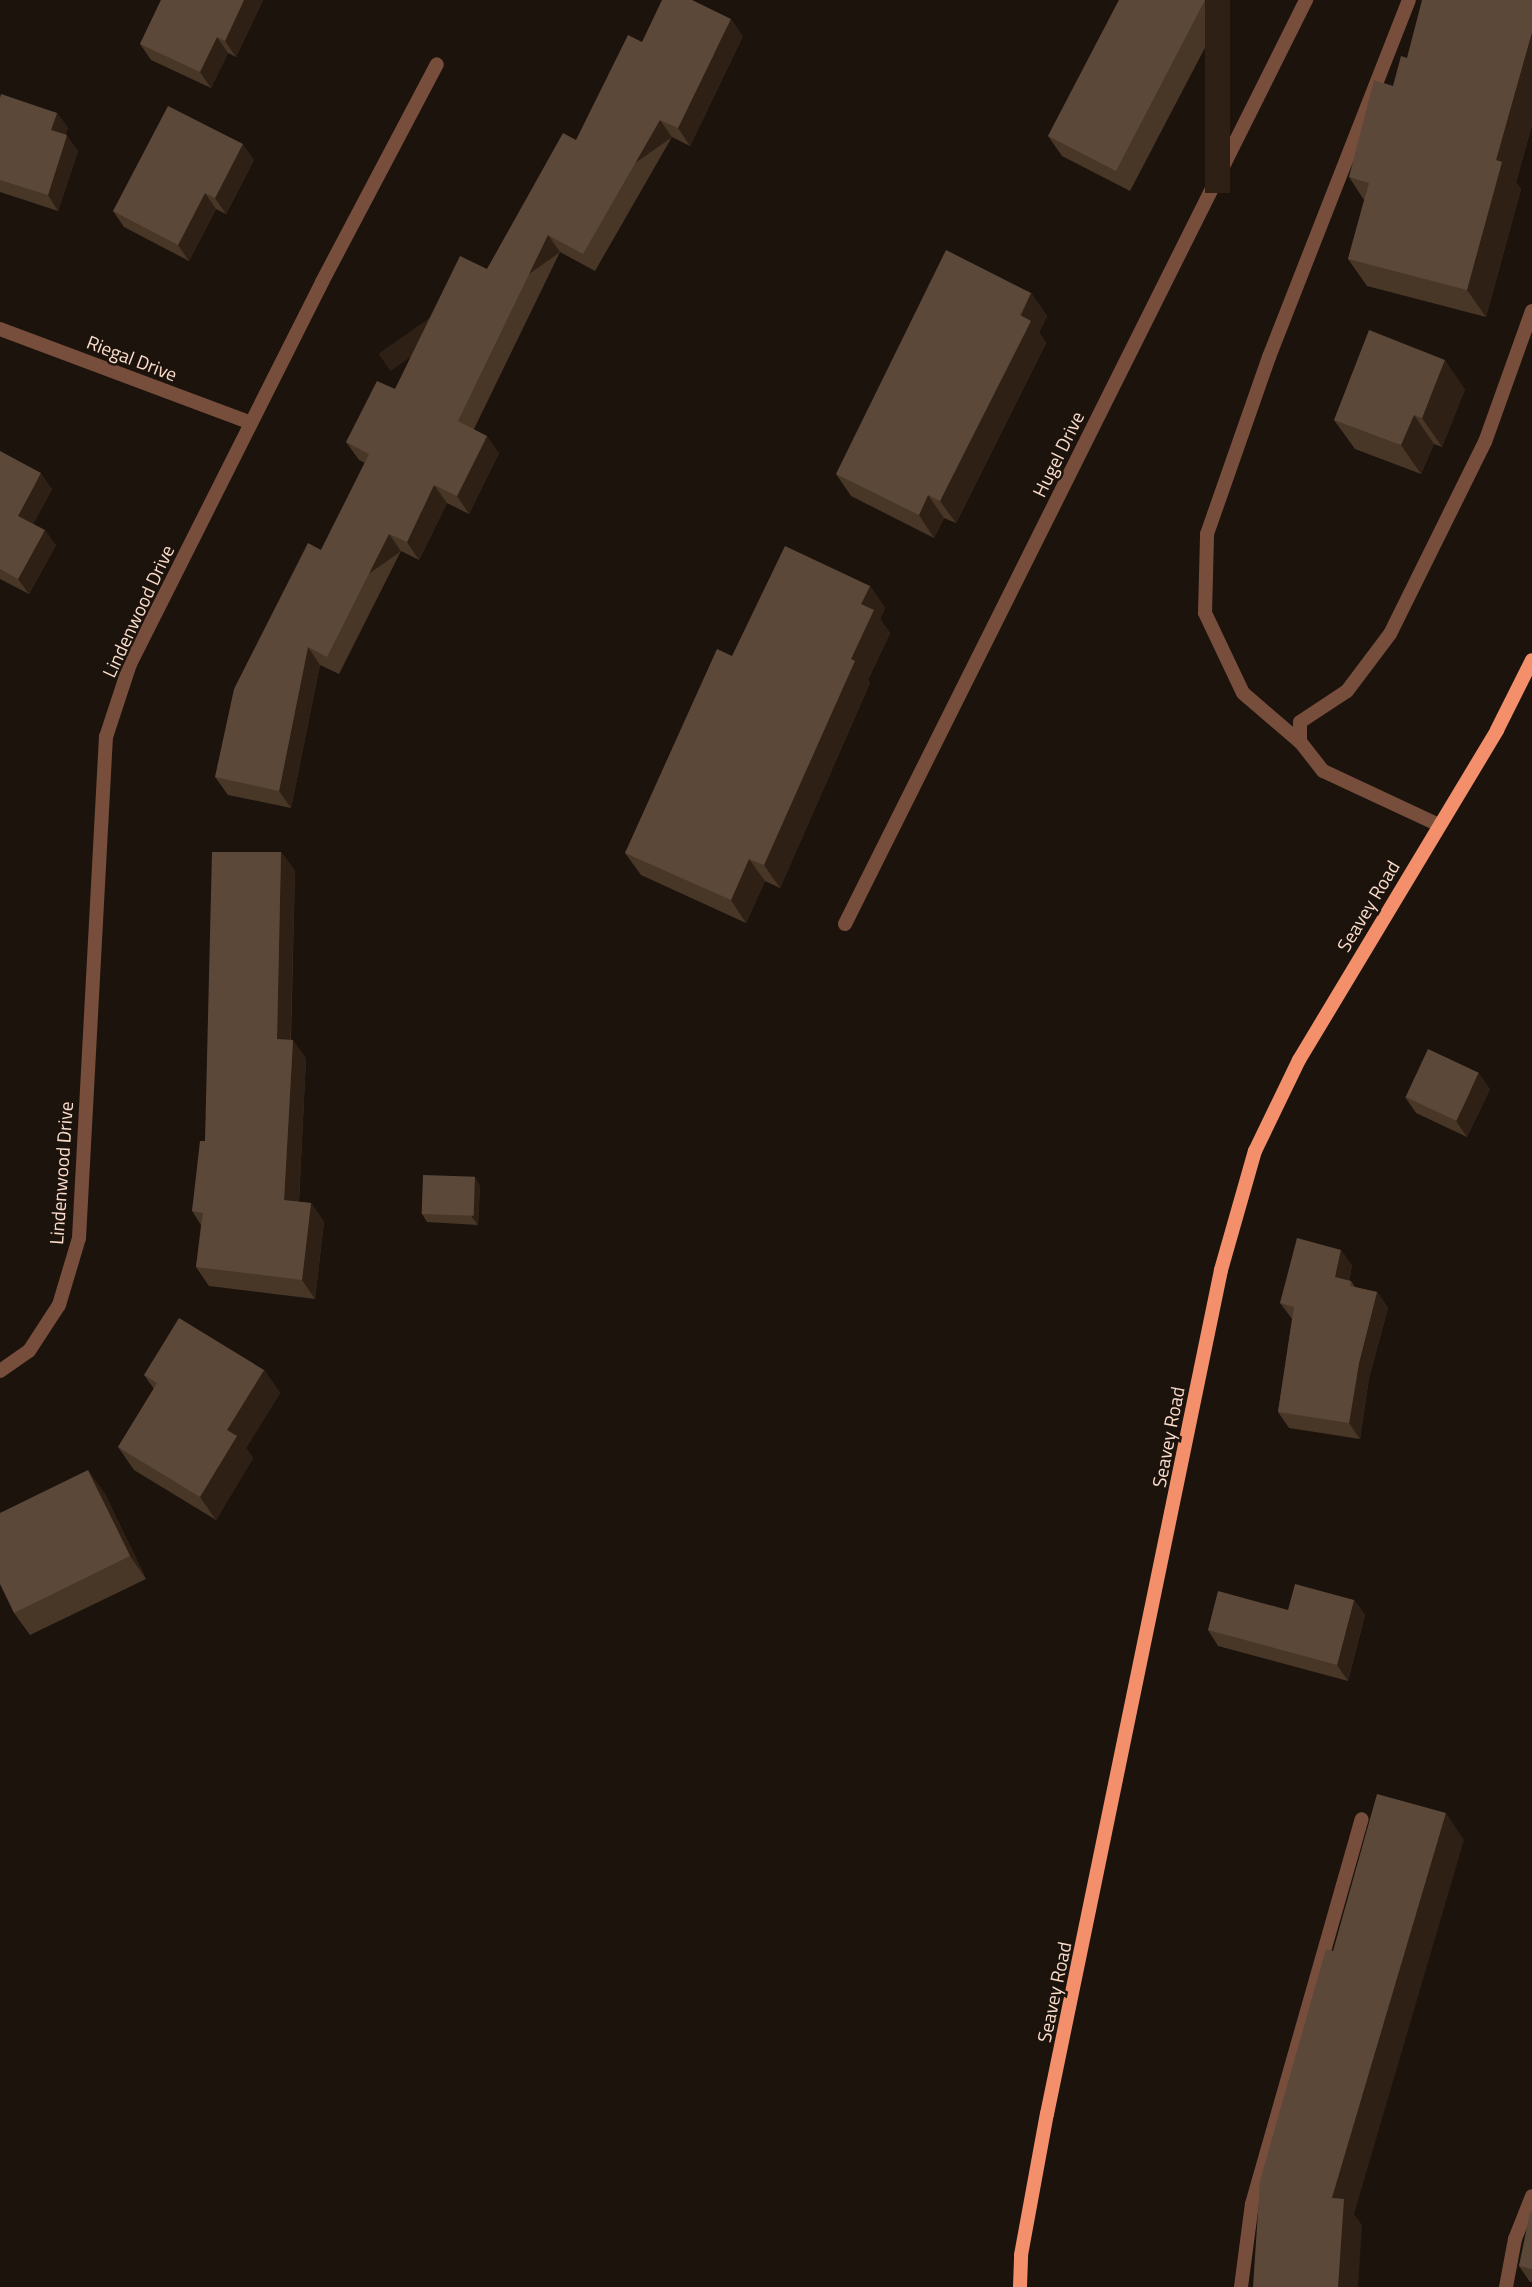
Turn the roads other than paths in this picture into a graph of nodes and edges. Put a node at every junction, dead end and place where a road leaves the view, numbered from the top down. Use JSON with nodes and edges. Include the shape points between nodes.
{"nodes":[{"id":1,"x":1306,"y":0,"type":"edge"},
{"id":2,"x":1409,"y":0,"type":"edge"},
{"id":3,"x":437,"y":64,"type":"dead end"},
{"id":4,"x":1532,"y":311,"type":"edge"},
{"id":5,"x":0,"y":329,"type":"edge"},
{"id":6,"x":251,"y":423,"type":"junction"},
{"id":7,"x":1532,"y":660,"type":"edge"},
{"id":8,"x":1300,"y":742,"type":"junction"},
{"id":9,"x":1439,"y":825,"type":"junction"},
{"id":10,"x":845,"y":925,"type":"dead end"},
{"id":11,"x":0,"y":1371,"type":"edge"},
{"id":12,"x":1362,"y":1819,"type":"dead end"},
{"id":13,"x":1532,"y":2196,"type":"edge"},
{"id":14,"x":1020,"y":2287,"type":"edge"},
{"id":15,"x":1241,"y":2287,"type":"edge"},
{"id":16,"x":1506,"y":2287,"type":"edge"}],
"edges":[{"from":1,"to":10,"type":"street","name":"Hugel Drive"},
{"from":2,"to":8,"type":"street","via":[[1269,357],[1207,534],[1205,613],[1243,692]]},
{"from":3,"to":6,"type":"street","name":"Lindenwood Drive"},
{"from":4,"to":8,"type":"street","via":[[1485,442],[1390,634],[1348,691],[1300,722]]},
{"from":5,"to":6,"type":"street","name":"Riegal Drive"},
{"from":6,"to":11,"type":"street","name":"Lindenwood Drive","via":[[130,664],[106,737],[79,1238],[59,1305],[29,1351]]},
{"from":7,"to":9,"type":"street","name":"Seavey Road","via":[[1497,730]]},
{"from":8,"to":9,"type":"street","via":[[1323,771]]},
{"from":9,"to":14,"type":"street","name":"Seavey Road","via":[[1299,1060],[1255,1151],[1222,1270],[1047,2114],[1021,2255]]},
{"from":12,"to":15,"type":"street","via":[[1252,2204]]},
{"from":13,"to":16,"type":"street","via":[[1515,2239]]}]}
